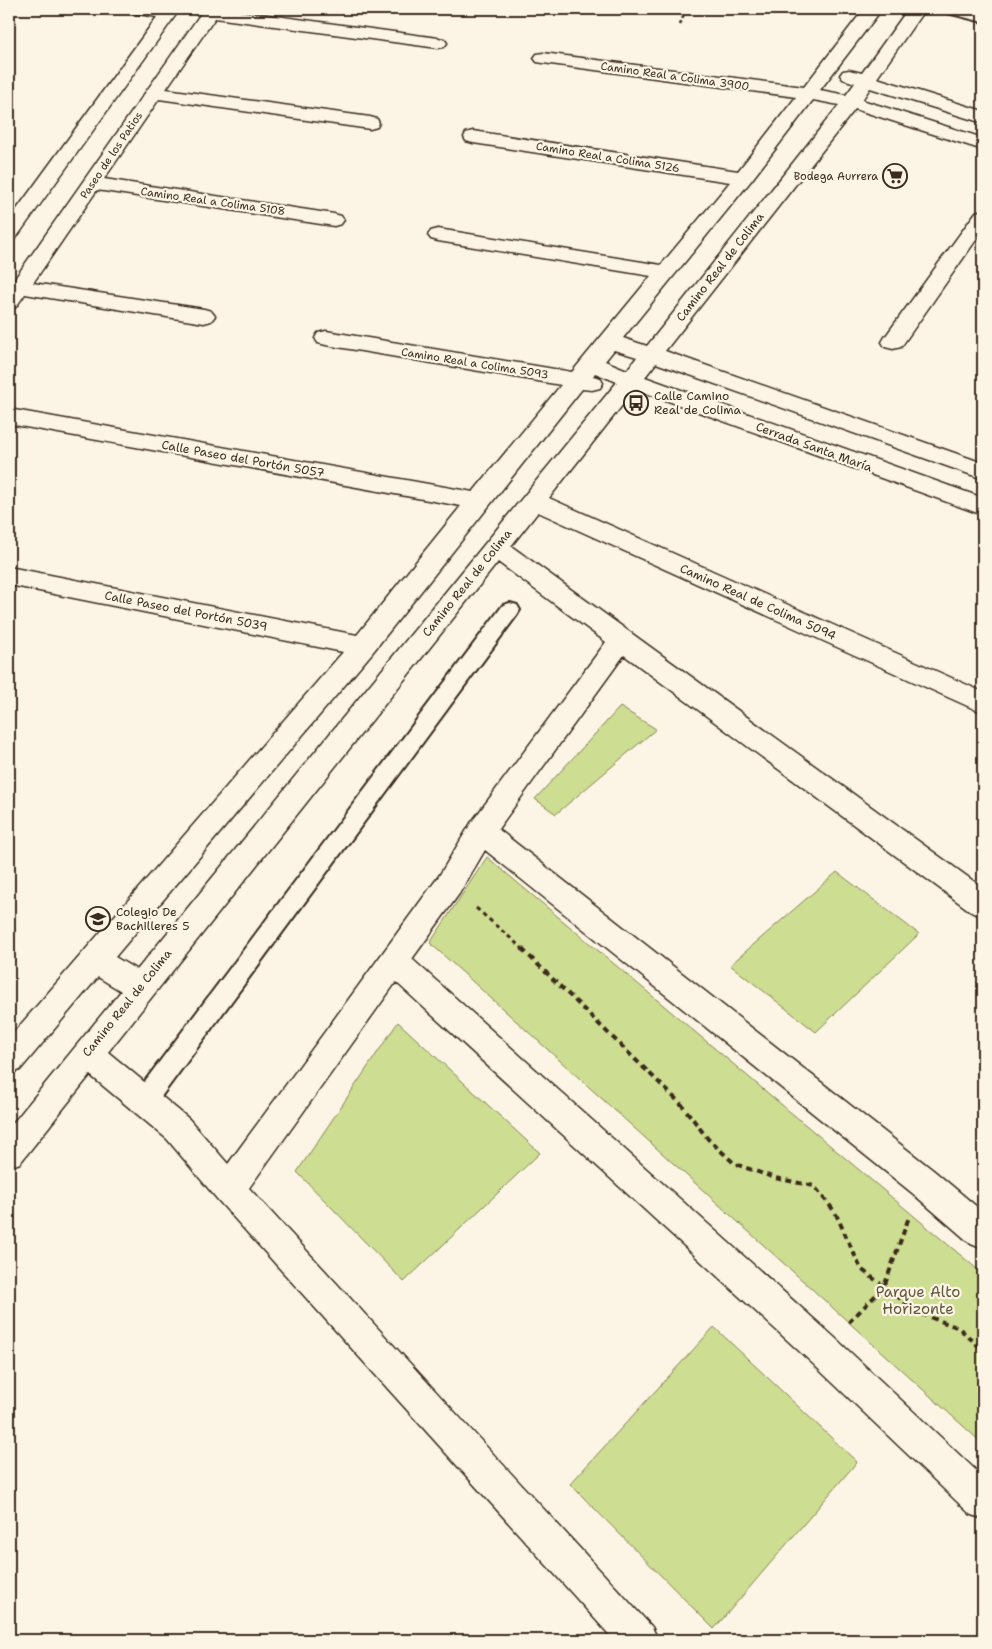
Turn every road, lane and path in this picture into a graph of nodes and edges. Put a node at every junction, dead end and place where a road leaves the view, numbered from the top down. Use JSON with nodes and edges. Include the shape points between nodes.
{"nodes":[{"id":1,"x":139,"y":9,"type":"edge"},
{"id":2,"x":686,"y":9,"type":"edge"},
{"id":3,"x":873,"y":9,"type":"edge"},
{"id":4,"x":917,"y":9,"type":"edge"},
{"id":5,"x":949,"y":9,"type":"edge"},
{"id":6,"x":170,"y":11,"type":"edge"},
{"id":7,"x":211,"y":11,"type":"edge"},
{"id":8,"x":983,"y":18,"type":"edge"},
{"id":9,"x":680,"y":26,"type":"dead end"},
{"id":10,"x":438,"y":43,"type":"dead end"},
{"id":11,"x":543,"y":58,"type":"dead end"},
{"id":12,"x":827,"y":69,"type":"junction"},
{"id":13,"x":865,"y":80,"type":"junction"},
{"id":14,"x":154,"y":93,"type":"junction"},
{"id":15,"x":808,"y":93,"type":"junction"},
{"id":16,"x":851,"y":102,"type":"junction"},
{"id":17,"x":983,"y":117,"type":"edge"},
{"id":18,"x":370,"y":122,"type":"dead end"},
{"id":19,"x":473,"y":137,"type":"dead end"},
{"id":20,"x":983,"y":144,"type":"edge"},
{"id":21,"x":743,"y":178,"type":"junction"},
{"id":22,"x":92,"y":183,"type":"junction"},
{"id":23,"x":983,"y":216,"type":"edge"},
{"id":24,"x":334,"y":220,"type":"dead end"},
{"id":25,"x":9,"y":234,"type":"edge"},
{"id":26,"x":438,"y":235,"type":"dead end"},
{"id":27,"x":666,"y":272,"type":"junction"},
{"id":28,"x":14,"y":294,"type":"edge"},
{"id":29,"x":204,"y":316,"type":"dead end"},
{"id":30,"x":326,"y":338,"type":"dead end"},
{"id":31,"x":609,"y":341,"type":"junction"},
{"id":32,"x":893,"y":342,"type":"dead end"},
{"id":33,"x":651,"y":354,"type":"junction"},
{"id":34,"x":584,"y":371,"type":"junction"},
{"id":35,"x":627,"y":384,"type":"junction"},
{"id":36,"x":9,"y":416,"type":"edge"},
{"id":37,"x":983,"y":471,"type":"edge"},
{"id":38,"x":533,"y":500,"type":"junction"},
{"id":39,"x":478,"y":501,"type":"junction"},
{"id":40,"x":983,"y":507,"type":"edge"},
{"id":41,"x":496,"y":548,"type":"junction"},
{"id":42,"x":9,"y":576,"type":"edge"},
{"id":43,"x":510,"y":610,"type":"dead end"},
{"id":44,"x":621,"y":640,"type":"junction"},
{"id":45,"x":363,"y":646,"type":"junction"},
{"id":46,"x":983,"y":703,"type":"edge"},
{"id":47,"x":481,"y":831,"type":"junction"},
{"id":48,"x":449,"y":884,"type":"junction"},
{"id":49,"x":983,"y":904,"type":"edge"},
{"id":50,"x":94,"y":960,"type":"junction"},
{"id":51,"x":394,"y":961,"type":"junction"},
{"id":52,"x":140,"y":987,"type":"junction"},
{"id":53,"x":86,"y":1053,"type":"junction"},
{"id":54,"x":9,"y":1060,"type":"edge"},
{"id":55,"x":144,"y":1101,"type":"junction"},
{"id":56,"x":9,"y":1152,"type":"edge"},
{"id":57,"x":922,"y":1181,"type":"junction"},
{"id":58,"x":230,"y":1189,"type":"junction"},
{"id":59,"x":983,"y":1233,"type":"edge"},
{"id":60,"x":884,"y":1287,"type":"junction"},
{"id":61,"x":822,"y":1349,"type":"junction"},
{"id":62,"x":983,"y":1350,"type":"edge"},
{"id":63,"x":983,"y":1501,"type":"edge"},
{"id":64,"x":639,"y":1640,"type":"edge"}],
"edges":[{"from":1,"to":6,"type":"street"},
{"from":2,"to":9,"type":"path"},
{"from":3,"to":12,"type":"street"},
{"from":4,"to":13,"type":"street","name":"Camino Real de Colima"},
{"from":5,"to":8,"type":"lane"},
{"from":6,"to":25,"type":"street"},
{"from":7,"to":10,"type":"street"},
{"from":7,"to":14,"type":"street","name":"Paseo de los Patios"},
{"from":11,"to":15,"type":"street","name":"Camino Real a Colima 3900"},
{"from":12,"to":13,"type":"street"},
{"from":12,"to":15,"type":"street"},
{"from":13,"to":16,"type":"street","name":"Camino Real de Colima"},
{"from":13,"to":17,"type":"street"},
{"from":14,"to":18,"type":"street"},
{"from":14,"to":22,"type":"street","name":"Paseo de los Patios"},
{"from":15,"to":16,"type":"street"},
{"from":15,"to":21,"type":"street"},
{"from":16,"to":20,"type":"street"},
{"from":16,"to":33,"type":"street","name":"Camino Real de Colima"},
{"from":19,"to":21,"type":"street","name":"Camino Real a Colima 5126"},
{"from":21,"to":27,"type":"street"},
{"from":22,"to":24,"type":"street","name":"Camino Real a Colima 5108"},
{"from":22,"to":28,"type":"street","name":"Paseo de los Patios"},
{"from":23,"to":32,"type":"street"},
{"from":26,"to":27,"type":"street"},
{"from":27,"to":31,"type":"street"},
{"from":28,"to":29,"type":"street"},
{"from":30,"to":34,"type":"street","name":"Camino Real a Colima 5093"},
{"from":31,"to":33,"type":"street"},
{"from":31,"to":34,"type":"street"},
{"from":33,"to":35,"type":"street","name":"Camino Real de Colima"},
{"from":33,"to":37,"type":"street"},
{"from":34,"to":35,"type":"street","name":"Cerrada Santa María"},
{"from":34,"to":39,"type":"street"},
{"from":35,"to":38,"type":"street","name":"Camino Real de Colima"},
{"from":35,"to":40,"type":"street","name":"Cerrada Santa María","via":[[670,395]]},
{"from":36,"to":39,"type":"street","name":"Calle Paseo del Portón 5057"},
{"from":38,"to":41,"type":"street","name":"Camino Real de Colima"},
{"from":38,"to":46,"type":"street","name":"Camino Real de Colima 5094"},
{"from":39,"to":45,"type":"street"},
{"from":41,"to":44,"type":"street"},
{"from":41,"to":52,"type":"street","name":"Camino Real de Colima"},
{"from":42,"to":45,"type":"street","name":"Calle Paseo del Portón 5039"},
{"from":43,"to":55,"type":"lane"},
{"from":44,"to":47,"type":"street"},
{"from":44,"to":49,"type":"street"},
{"from":45,"to":50,"type":"street"},
{"from":47,"to":48,"type":"street"},
{"from":47,"to":57,"type":"street"},
{"from":48,"to":51,"type":"street"},
{"from":48,"to":60,"type":"path","via":[[516,943],[675,1099],[708,1139],[735,1164],[775,1178],[814,1186],[835,1212],[862,1269]]},
{"from":50,"to":52,"type":"street"},
{"from":50,"to":54,"type":"street"},
{"from":51,"to":58,"type":"street"},
{"from":51,"to":61,"type":"street"},
{"from":52,"to":53,"type":"street","name":"Camino Real de Colima"},
{"from":53,"to":55,"type":"street"},
{"from":53,"to":56,"type":"street","name":"Camino Real de Colima"},
{"from":55,"to":58,"type":"street","via":[[178,1129]]},
{"from":57,"to":59,"type":"street"},
{"from":57,"to":60,"type":"path"},
{"from":58,"to":64,"type":"street"},
{"from":60,"to":61,"type":"path"},
{"from":60,"to":62,"type":"path","via":[[919,1313],[959,1328]]},
{"from":61,"to":63,"type":"street"}]}
